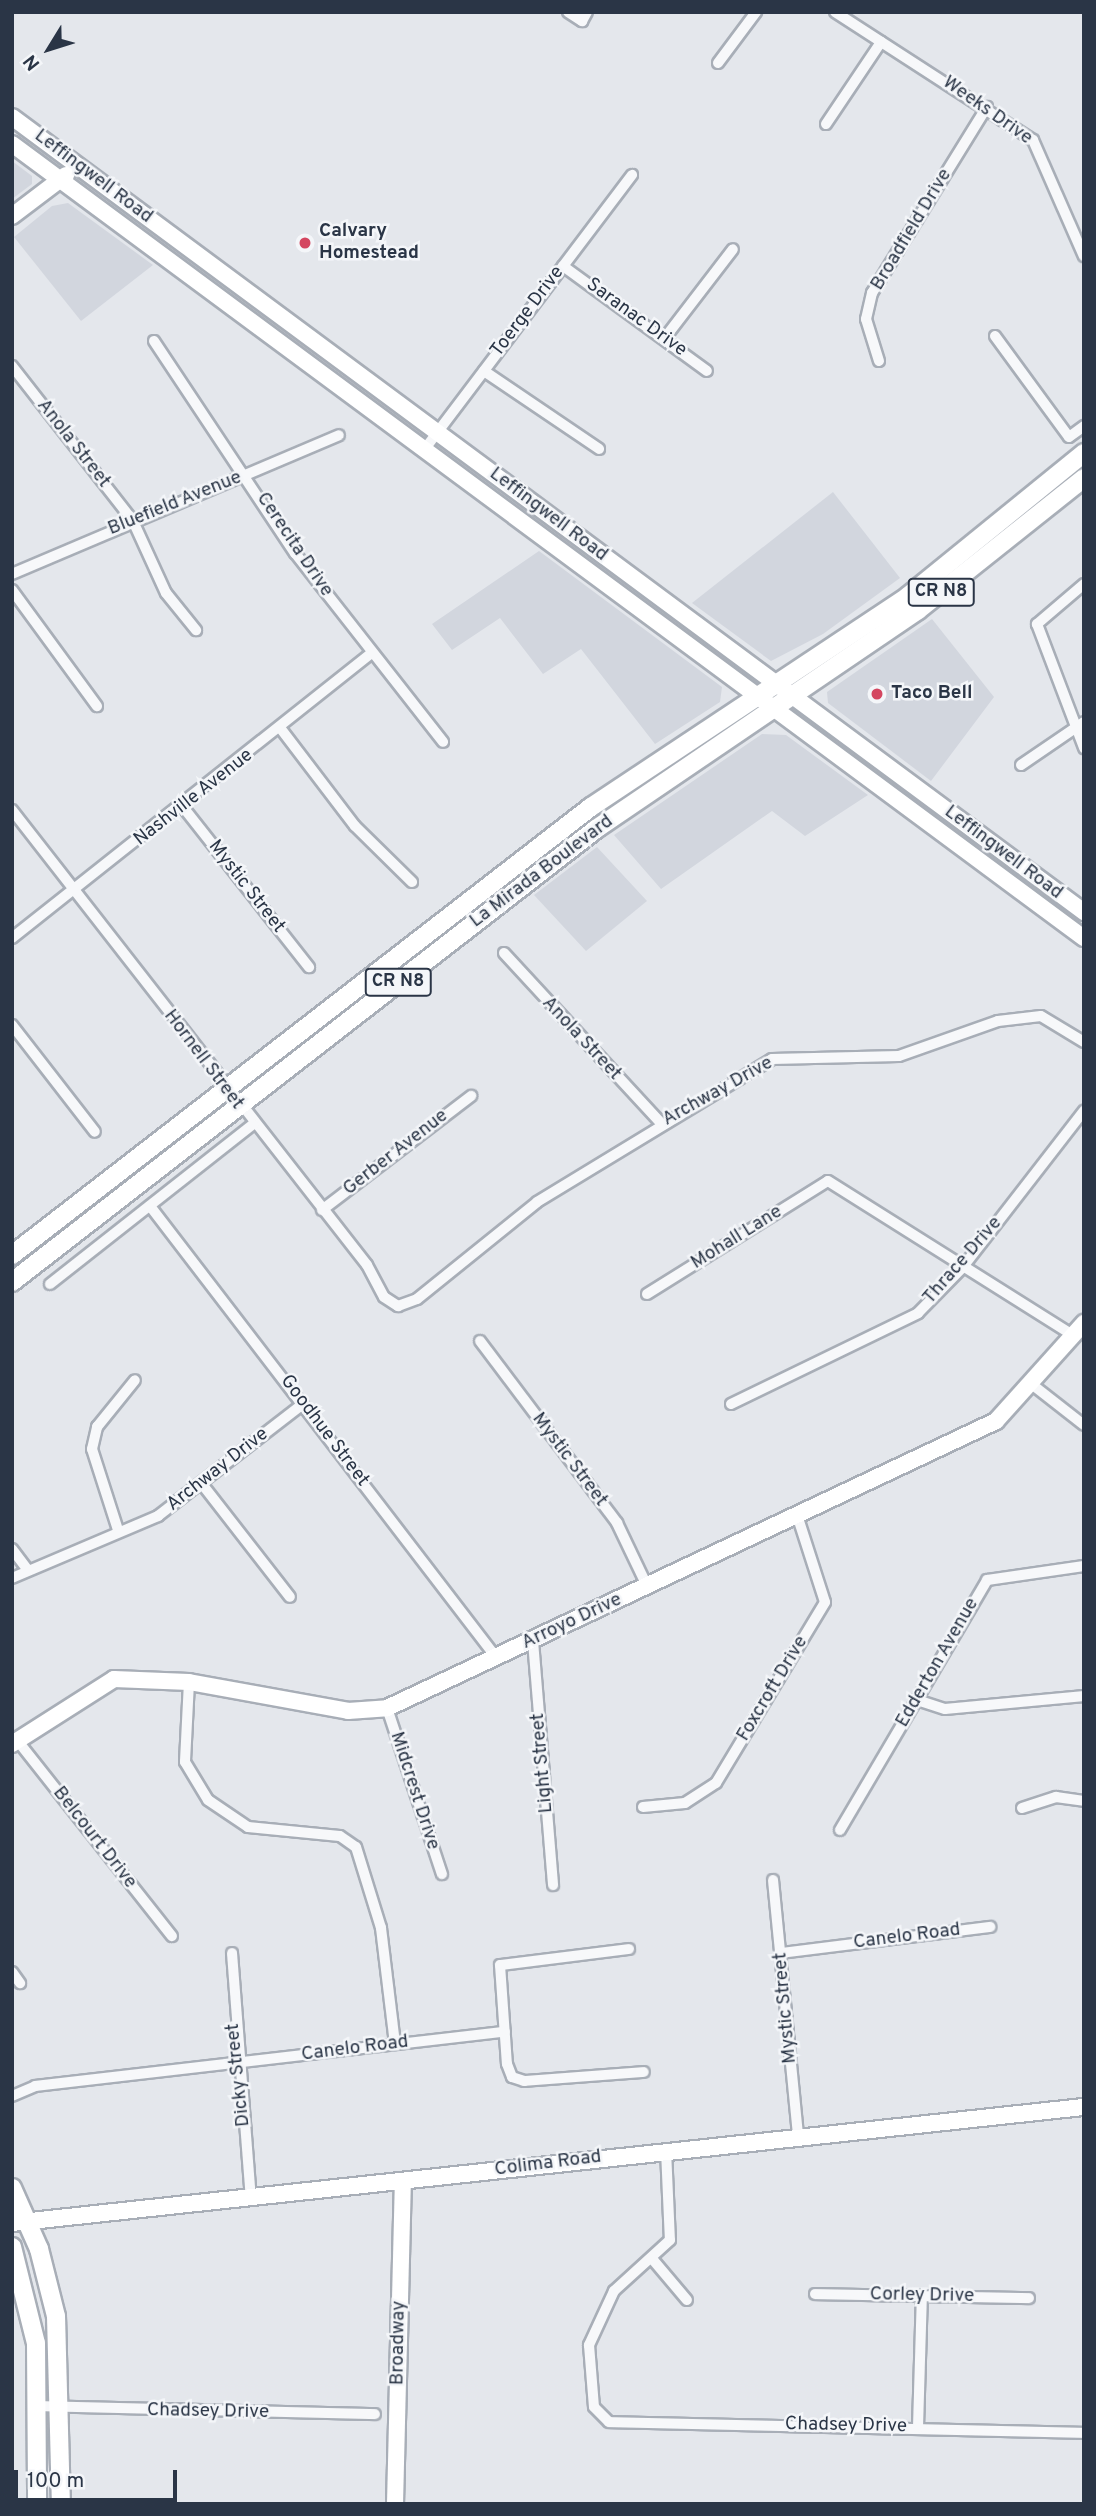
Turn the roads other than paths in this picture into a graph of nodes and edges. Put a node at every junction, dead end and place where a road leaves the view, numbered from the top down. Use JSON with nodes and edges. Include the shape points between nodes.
{"nodes":[{"id":1,"x":568,"y":12,"type":"edge"},
{"id":2,"x":756,"y":12,"type":"edge"},
{"id":3,"x":835,"y":12,"type":"edge"},
{"id":4,"x":584,"y":16,"type":"edge"},
{"id":5,"x":881,"y":42,"type":"junction"},
{"id":6,"x":718,"y":63,"type":"dead end"},
{"id":7,"x":987,"y":107,"type":"junction"},
{"id":8,"x":12,"y":117,"type":"edge"},
{"id":9,"x":826,"y":124,"type":"dead end"},
{"id":10,"x":12,"y":145,"type":"edge"},
{"id":11,"x":78,"y":166,"type":"junction"},
{"id":12,"x":632,"y":175,"type":"dead end"},
{"id":13,"x":60,"y":179,"type":"junction"},
{"id":14,"x":12,"y":216,"type":"edge"},
{"id":15,"x":733,"y":249,"type":"dead end"},
{"id":16,"x":1084,"y":256,"type":"edge"},
{"id":17,"x":563,"y":266,"type":"junction"},
{"id":18,"x":995,"y":336,"type":"dead end"},
{"id":19,"x":664,"y":339,"type":"junction"},
{"id":20,"x":154,"y":341,"type":"dead end"},
{"id":21,"x":878,"y":361,"type":"dead end"},
{"id":22,"x":12,"y":366,"type":"edge"},
{"id":23,"x":484,"y":370,"type":"junction"},
{"id":24,"x":707,"y":372,"type":"dead end"},
{"id":25,"x":1084,"y":426,"type":"edge"},
{"id":26,"x":438,"y":433,"type":"junction"},
{"id":27,"x":339,"y":435,"type":"dead end"},
{"id":28,"x":599,"y":449,"type":"dead end"},
{"id":29,"x":424,"y":450,"type":"junction"},
{"id":30,"x":1084,"y":453,"type":"edge"},
{"id":31,"x":247,"y":474,"type":"junction"},
{"id":32,"x":1084,"y":478,"type":"edge"},
{"id":33,"x":133,"y":521,"type":"junction"},
{"id":34,"x":12,"y":574,"type":"edge"},
{"id":35,"x":1084,"y":584,"type":"edge"},
{"id":36,"x":12,"y":590,"type":"edge"},
{"id":37,"x":196,"y":630,"type":"dead end"},
{"id":38,"x":372,"y":653,"type":"junction"},
{"id":39,"x":776,"y":684,"type":"junction"},
{"id":40,"x":758,"y":696,"type":"junction"},
{"id":41,"x":792,"y":696,"type":"junction"},
{"id":42,"x":97,"y":706,"type":"dead end"},
{"id":43,"x":774,"y":709,"type":"junction"},
{"id":44,"x":1080,"y":724,"type":"edge"},
{"id":45,"x":281,"y":729,"type":"junction"},
{"id":46,"x":443,"y":742,"type":"dead end"},
{"id":47,"x":1084,"y":748,"type":"edge"},
{"id":48,"x":1021,"y":765,"type":"dead end"},
{"id":49,"x":183,"y":807,"type":"junction"},
{"id":50,"x":12,"y":810,"type":"edge"},
{"id":51,"x":412,"y":882,"type":"dead end"},
{"id":52,"x":74,"y":890,"type":"junction"},
{"id":53,"x":1084,"y":912,"type":"edge"},
{"id":54,"x":12,"y":938,"type":"edge"},
{"id":55,"x":1084,"y":938,"type":"edge"},
{"id":56,"x":504,"y":953,"type":"dead end"},
{"id":57,"x":309,"y":967,"type":"dead end"},
{"id":58,"x":12,"y":1025,"type":"edge"},
{"id":59,"x":1084,"y":1042,"type":"edge"},
{"id":60,"x":226,"y":1089,"type":"junction"},
{"id":61,"x":471,"y":1096,"type":"dead end"},
{"id":62,"x":238,"y":1106,"type":"junction"},
{"id":63,"x":1084,"y":1111,"type":"edge"},
{"id":64,"x":661,"y":1123,"type":"junction"},
{"id":65,"x":253,"y":1124,"type":"junction"},
{"id":66,"x":95,"y":1132,"type":"dead end"},
{"id":67,"x":150,"y":1206,"type":"junction"},
{"id":68,"x":322,"y":1210,"type":"junction"},
{"id":69,"x":14,"y":1251,"type":"edge"},
{"id":70,"x":962,"y":1268,"type":"junction"},
{"id":71,"x":12,"y":1282,"type":"edge"},
{"id":72,"x":50,"y":1283,"type":"dead end"},
{"id":73,"x":647,"y":1294,"type":"dead end"},
{"id":74,"x":398,"y":1306,"type":"joint"},
{"id":75,"x":1079,"y":1329,"type":"edge"},
{"id":76,"x":480,"y":1341,"type":"dead end"},
{"id":77,"x":135,"y":1380,"type":"dead end"},
{"id":78,"x":1034,"y":1386,"type":"junction"},
{"id":79,"x":303,"y":1404,"type":"junction"},
{"id":80,"x":731,"y":1405,"type":"dead end"},
{"id":81,"x":1084,"y":1425,"type":"edge"},
{"id":82,"x":202,"y":1484,"type":"junction"},
{"id":83,"x":798,"y":1518,"type":"junction"},
{"id":84,"x":118,"y":1530,"type":"junction"},
{"id":85,"x":12,"y":1549,"type":"edge"},
{"id":86,"x":1084,"y":1566,"type":"edge"},
{"id":87,"x":28,"y":1570,"type":"junction"},
{"id":88,"x":12,"y":1578,"type":"edge"},
{"id":89,"x":647,"y":1586,"type":"junction"},
{"id":90,"x":290,"y":1597,"type":"dead end"},
{"id":91,"x":533,"y":1641,"type":"junction"},
{"id":92,"x":496,"y":1657,"type":"junction"},
{"id":93,"x":189,"y":1682,"type":"junction"},
{"id":94,"x":1084,"y":1696,"type":"edge"},
{"id":95,"x":917,"y":1700,"type":"junction"},
{"id":96,"x":387,"y":1708,"type":"junction"},
{"id":97,"x":14,"y":1742,"type":"edge"},
{"id":98,"x":1084,"y":1801,"type":"edge"},
{"id":99,"x":643,"y":1808,"type":"dead end"},
{"id":100,"x":1022,"y":1808,"type":"dead end"},
{"id":101,"x":841,"y":1830,"type":"dead end"},
{"id":102,"x":442,"y":1874,"type":"dead end"},
{"id":103,"x":773,"y":1880,"type":"dead end"},
{"id":104,"x":553,"y":1885,"type":"dead end"},
{"id":105,"x":990,"y":1927,"type":"dead end"},
{"id":106,"x":172,"y":1936,"type":"dead end"},
{"id":107,"x":629,"y":1949,"type":"dead end"},
{"id":108,"x":232,"y":1953,"type":"dead end"},
{"id":109,"x":781,"y":1953,"type":"junction"},
{"id":110,"x":12,"y":1972,"type":"edge"},
{"id":111,"x":20,"y":1983,"type":"dead end"},
{"id":112,"x":505,"y":2032,"type":"junction"},
{"id":113,"x":395,"y":2043,"type":"junction"},
{"id":114,"x":237,"y":2066,"type":"junction"},
{"id":115,"x":644,"y":2072,"type":"dead end"},
{"id":116,"x":12,"y":2096,"type":"edge"},
{"id":117,"x":1084,"y":2108,"type":"edge"},
{"id":118,"x":798,"y":2136,"type":"junction"},
{"id":119,"x":666,"y":2150,"type":"junction"},
{"id":120,"x":403,"y":2182,"type":"junction"},
{"id":121,"x":12,"y":2188,"type":"edge"},
{"id":122,"x":251,"y":2198,"type":"junction"},
{"id":123,"x":20,"y":2222,"type":"edge"},
{"id":124,"x":12,"y":2247,"type":"edge"},
{"id":125,"x":654,"y":2261,"type":"junction"},
{"id":126,"x":815,"y":2294,"type":"dead end"},
{"id":127,"x":922,"y":2295,"type":"junction"},
{"id":128,"x":1029,"y":2298,"type":"dead end"},
{"id":129,"x":687,"y":2301,"type":"dead end"},
{"id":130,"x":40,"y":2406,"type":"junction"},
{"id":131,"x":63,"y":2409,"type":"junction"},
{"id":132,"x":375,"y":2414,"type":"dead end"},
{"id":133,"x":918,"y":2427,"type":"junction"},
{"id":134,"x":1084,"y":2433,"type":"edge"},
{"id":135,"x":37,"y":2504,"type":"edge"},
{"id":136,"x":61,"y":2504,"type":"edge"},
{"id":137,"x":395,"y":2504,"type":"edge"}],
"edges":[{"from":1,"to":4,"type":"street"},
{"from":2,"to":6,"type":"street"},
{"from":3,"to":5,"type":"street","name":"Weeks Drive"},
{"from":5,"to":7,"type":"street","name":"Weeks Drive"},
{"from":5,"to":9,"type":"street"},
{"from":7,"to":16,"type":"street","name":"Weeks Drive","via":[[1034,140]]},
{"from":7,"to":21,"type":"street","name":"Broadfield Drive","via":[[872,293],[866,320]]},
{"from":8,"to":11,"type":"main road","name":"Leffingwell Road"},
{"from":10,"to":13,"type":"main road","name":"Leffingwell Road"},
{"from":11,"to":13,"type":"main road"},
{"from":11,"to":26,"type":"main road","name":"Leffingwell Road"},
{"from":12,"to":17,"type":"street","name":"Toerge Drive"},
{"from":13,"to":14,"type":"main road"},
{"from":13,"to":29,"type":"main road","name":"Leffingwell Road"},
{"from":15,"to":19,"type":"street"},
{"from":17,"to":19,"type":"street","name":"Saranac Drive"},
{"from":17,"to":23,"type":"street","name":"Toerge Drive"},
{"from":18,"to":25,"type":"street","via":[[1069,438]]},
{"from":19,"to":24,"type":"street","name":"Saranac Drive"},
{"from":20,"to":31,"type":"street","name":"Cerecita Drive"},
{"from":22,"to":33,"type":"street","name":"Anola Street"},
{"from":23,"to":26,"type":"street","name":"Toerge Drive"},
{"from":23,"to":28,"type":"street"},
{"from":26,"to":29,"type":"street","name":"Toerge Drive"},
{"from":26,"to":39,"type":"main road","name":"Leffingwell Road"},
{"from":27,"to":31,"type":"street","name":"Bluefield Avenue"},
{"from":29,"to":40,"type":"main road","name":"Leffingwell Road"},
{"from":30,"to":39,"type":"main road","name":"La Mirada Boulevard","number":"CR N8","via":[[908,596]]},
{"from":31,"to":33,"type":"street","name":"Bluefield Avenue"},
{"from":31,"to":38,"type":"street","name":"Cerecita Drive","via":[[295,553]]},
{"from":32,"to":41,"type":"main road","name":"La Mirada Boulevard","number":"CR N8","via":[[918,610]]},
{"from":33,"to":34,"type":"street","name":"Bluefield Avenue"},
{"from":33,"to":37,"type":"street","name":"Anola Street","via":[[166,593]]},
{"from":35,"to":44,"type":"street","via":[[1037,624]]},
{"from":36,"to":42,"type":"street"},
{"from":38,"to":45,"type":"street","name":"Nashville Avenue"},
{"from":38,"to":46,"type":"street","name":"Cerecita Drive"},
{"from":39,"to":40,"type":"main road","name":"La Mirada Boulevard","number":"CR N8"},
{"from":39,"to":41,"type":"main road","name":"Leffingwell Road"},
{"from":40,"to":43,"type":"main road","name":"Leffingwell Road"},
{"from":40,"to":60,"type":"main road","name":"La Mirada Boulevard","number":"CR N8","via":[[591,807]]},
{"from":41,"to":43,"type":"main road","name":"La Mirada Boulevard","number":"CR N8"},
{"from":41,"to":53,"type":"main road","name":"Leffingwell Road"},
{"from":43,"to":55,"type":"main road","name":"Leffingwell Road"},
{"from":43,"to":62,"type":"main road","name":"La Mirada Boulevard","number":"CR N8","via":[[596,829]]},
{"from":44,"to":47,"type":"street"},
{"from":44,"to":48,"type":"street"},
{"from":45,"to":49,"type":"street","name":"Nashville Avenue"},
{"from":45,"to":51,"type":"street","via":[[355,826]]},
{"from":49,"to":52,"type":"street","name":"Nashville Avenue"},
{"from":49,"to":57,"type":"street","name":"Mystic Street"},
{"from":50,"to":52,"type":"street","name":"Hornell Street"},
{"from":52,"to":54,"type":"street","name":"Nashville Avenue"},
{"from":52,"to":60,"type":"street","name":"Hornell Street"},
{"from":56,"to":64,"type":"street","name":"Anola Street"},
{"from":58,"to":66,"type":"street"},
{"from":59,"to":64,"type":"street","name":"Archway Drive","via":[[1041,1016],[999,1021],[899,1056],[772,1059]]},
{"from":60,"to":62,"type":"street","name":"Hornell Street"},
{"from":60,"to":69,"type":"main road","name":"La Mirada Boulevard","number":"CR N8"},
{"from":61,"to":68,"type":"street","name":"Gerber Avenue"},
{"from":62,"to":65,"type":"street","name":"Hornell Street"},
{"from":62,"to":71,"type":"main road","name":"La Mirada Boulevard","number":"CR N8"},
{"from":63,"to":70,"type":"street","name":"Thrace Drive"},
{"from":64,"to":74,"type":"street","name":"Archway Drive","via":[[537,1202],[417,1299]]},
{"from":65,"to":67,"type":"street"},
{"from":65,"to":68,"type":"street","name":"Hornell Street"},
{"from":67,"to":72,"type":"street"},
{"from":67,"to":79,"type":"street","name":"Goodhue Street"},
{"from":68,"to":74,"type":"street","name":"Hornell Street","via":[[384,1297]]},
{"from":70,"to":73,"type":"street","name":"Mohall Lane","via":[[828,1181]]},
{"from":70,"to":75,"type":"street"},
{"from":70,"to":80,"type":"street","name":"Thrace Drive","via":[[918,1312]]},
{"from":75,"to":78,"type":"main road","name":"Arroyo Drive"},
{"from":76,"to":89,"type":"street","name":"Mystic Street","via":[[617,1522]]},
{"from":77,"to":84,"type":"street","via":[[97,1427],[92,1449]]},
{"from":78,"to":81,"type":"street"},
{"from":78,"to":83,"type":"main road","name":"Arroyo Drive","via":[[996,1422]]},
{"from":79,"to":82,"type":"street","name":"Archway Drive"},
{"from":79,"to":92,"type":"street","name":"Goodhue Street"},
{"from":82,"to":84,"type":"street","name":"Archway Drive","via":[[159,1516]]},
{"from":82,"to":90,"type":"street"},
{"from":83,"to":89,"type":"main road","name":"Arroyo Drive"},
{"from":83,"to":99,"type":"street","name":"Foxcroft Drive","via":[[825,1602],[716,1783],[685,1803]]},
{"from":84,"to":87,"type":"street","name":"Archway Drive"},
{"from":85,"to":87,"type":"street"},
{"from":86,"to":95,"type":"street","name":"Edderton Avenue","via":[[987,1580]]},
{"from":87,"to":88,"type":"street","name":"Archway Drive"},
{"from":89,"to":91,"type":"main road","name":"Arroyo Drive"},
{"from":91,"to":92,"type":"main road","name":"Arroyo Drive"},
{"from":91,"to":104,"type":"street","name":"Light Street"},
{"from":92,"to":96,"type":"main road","name":"Arroyo Drive"},
{"from":93,"to":96,"type":"main road","name":"Arroyo Drive","via":[[348,1711]]},
{"from":93,"to":97,"type":"main road","name":"Arroyo Drive","via":[[114,1679]]},
{"from":93,"to":113,"type":"street","via":[[185,1762],[208,1800],[248,1827],[340,1836],[356,1847],[381,1928]]},
{"from":94,"to":95,"type":"street","via":[[945,1709]]},
{"from":95,"to":101,"type":"street","name":"Edderton Avenue"},
{"from":96,"to":102,"type":"street","name":"Midcrest Drive"},
{"from":97,"to":106,"type":"street","name":"Belcourt Drive"},
{"from":98,"to":100,"type":"street","via":[[1056,1797]]},
{"from":103,"to":109,"type":"street","name":"Mystic Street"},
{"from":105,"to":109,"type":"street","name":"Canelo Road"},
{"from":107,"to":112,"type":"street","via":[[500,1965]]},
{"from":108,"to":114,"type":"street","name":"Dicky Street"},
{"from":109,"to":118,"type":"street","name":"Mystic Street"},
{"from":110,"to":111,"type":"street"},
{"from":112,"to":113,"type":"street","name":"Canelo Road"},
{"from":112,"to":115,"type":"street","via":[[512,2077],[524,2081]]},
{"from":113,"to":114,"type":"street","name":"Canelo Road"},
{"from":114,"to":116,"type":"street","name":"Canelo Road","via":[[35,2086]]},
{"from":114,"to":122,"type":"street","name":"Dicky Street"},
{"from":117,"to":118,"type":"main road","name":"Colima Road"},
{"from":118,"to":119,"type":"main road","name":"Colima Road"},
{"from":119,"to":120,"type":"main road","name":"Colima Road"},
{"from":119,"to":125,"type":"street","via":[[674,2224]]},
{"from":120,"to":122,"type":"main road","name":"Colima Road"},
{"from":120,"to":137,"type":"main road","name":"Broadway"},
{"from":121,"to":123,"type":"main road"},
{"from":122,"to":123,"type":"main road","name":"Colima Road"},
{"from":123,"to":131,"type":"main road","via":[[56,2316]]},
{"from":124,"to":130,"type":"main road","via":[[36,2343]]},
{"from":125,"to":129,"type":"street"},
{"from":125,"to":133,"type":"street","name":"Chadsey Drive","via":[[614,2291],[589,2345],[594,2407],[608,2422]]},
{"from":126,"to":127,"type":"street","name":"Corley Drive"},
{"from":127,"to":128,"type":"street","name":"Corley Drive"},
{"from":127,"to":133,"type":"street"},
{"from":130,"to":131,"type":"street","name":"Chadsey Drive"},
{"from":130,"to":135,"type":"main road"},
{"from":131,"to":132,"type":"street","name":"Chadsey Drive"},
{"from":131,"to":136,"type":"main road"},
{"from":133,"to":134,"type":"street","name":"Chadsey Drive"}]}
